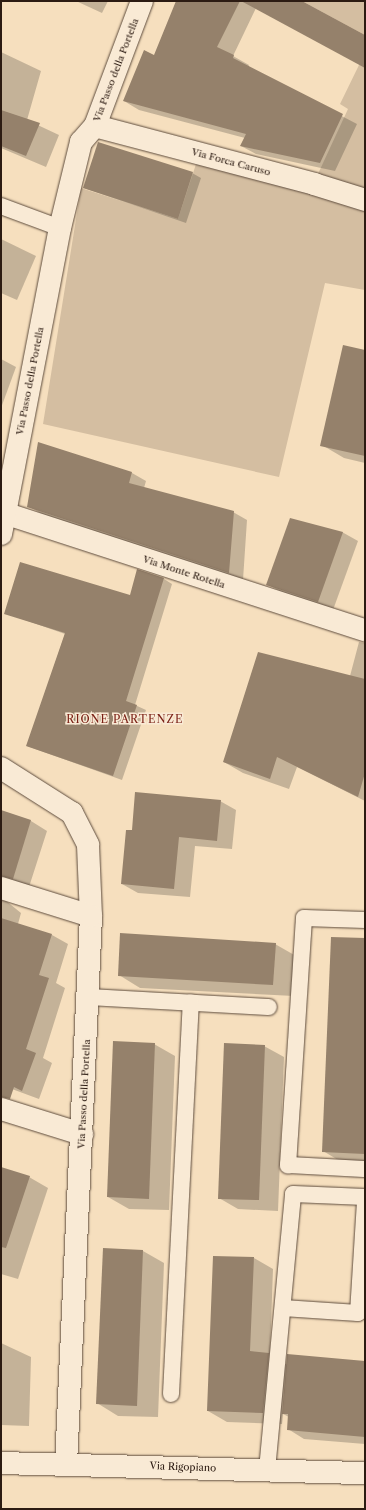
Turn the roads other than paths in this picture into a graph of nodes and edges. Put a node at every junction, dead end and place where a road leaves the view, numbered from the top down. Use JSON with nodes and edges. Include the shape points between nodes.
{"nodes":[{"id":1,"x":142,"y":1,"type":"edge"},
{"id":2,"x":95,"y":126,"type":"junction"},
{"id":3,"x":365,"y":200,"type":"edge"},
{"id":4,"x":1,"y":206,"type":"edge"},
{"id":5,"x":60,"y":228,"type":"junction"},
{"id":6,"x":2,"y":520,"type":"edge"},
{"id":7,"x":365,"y":630,"type":"edge"},
{"id":8,"x":1,"y":768,"type":"edge"},
{"id":9,"x":1,"y":888,"type":"edge"},
{"id":10,"x":91,"y":916,"type":"junction"},
{"id":11,"x":365,"y":920,"type":"edge"},
{"id":12,"x":88,"y":997,"type":"junction"},
{"id":13,"x":192,"y":1003,"type":"junction"},
{"id":14,"x":269,"y":1007,"type":"dead end"},
{"id":15,"x":1,"y":1109,"type":"edge"},
{"id":16,"x":82,"y":1134,"type":"junction"},
{"id":17,"x":365,"y":1169,"type":"edge"},
{"id":18,"x":365,"y":1196,"type":"edge"},
{"id":19,"x":365,"y":1202,"type":"edge"},
{"id":20,"x":283,"y":1308,"type":"junction"},
{"id":21,"x":171,"y":1394,"type":"dead end"},
{"id":22,"x":1,"y":1463,"type":"edge"},
{"id":23,"x":66,"y":1464,"type":"junction"},
{"id":24,"x":268,"y":1470,"type":"junction"},
{"id":25,"x":365,"y":1473,"type":"edge"}],
"edges":[{"from":1,"to":2,"type":"street","name":"Via Passo della Portella"},
{"from":2,"to":3,"type":"street","name":"Via Forca Caruso"},
{"from":2,"to":5,"type":"street","name":"Via Passo della Portella","via":[[81,142]]},
{"from":4,"to":5,"type":"lane"},
{"from":5,"to":6,"type":"street","name":"Via Passo della Portella"},
{"from":6,"to":7,"type":"street","name":"Via Monte Rotella"},
{"from":8,"to":10,"type":"street","name":"Via Passo della Portella","via":[[72,813],[88,845]]},
{"from":9,"to":10,"type":"street"},
{"from":10,"to":12,"type":"street","name":"Via Passo della Portella"},
{"from":11,"to":17,"type":"lane","via":[[304,918],[288,1165]]},
{"from":12,"to":13,"type":"lane"},
{"from":12,"to":16,"type":"street","name":"Via Passo della Portella"},
{"from":13,"to":14,"type":"lane"},
{"from":13,"to":21,"type":"lane"},
{"from":15,"to":16,"type":"street"},
{"from":16,"to":23,"type":"street","name":"Via Passo della Portella"},
{"from":18,"to":20,"type":"lane","via":[[293,1194]]},
{"from":19,"to":20,"type":"lane","via":[[358,1313]]},
{"from":20,"to":24,"type":"lane"},
{"from":22,"to":23,"type":"street","name":"Via Rigopiano"},
{"from":23,"to":24,"type":"street","name":"Via Rigopiano"},
{"from":24,"to":25,"type":"street","name":"Via Rigopiano"}]}
